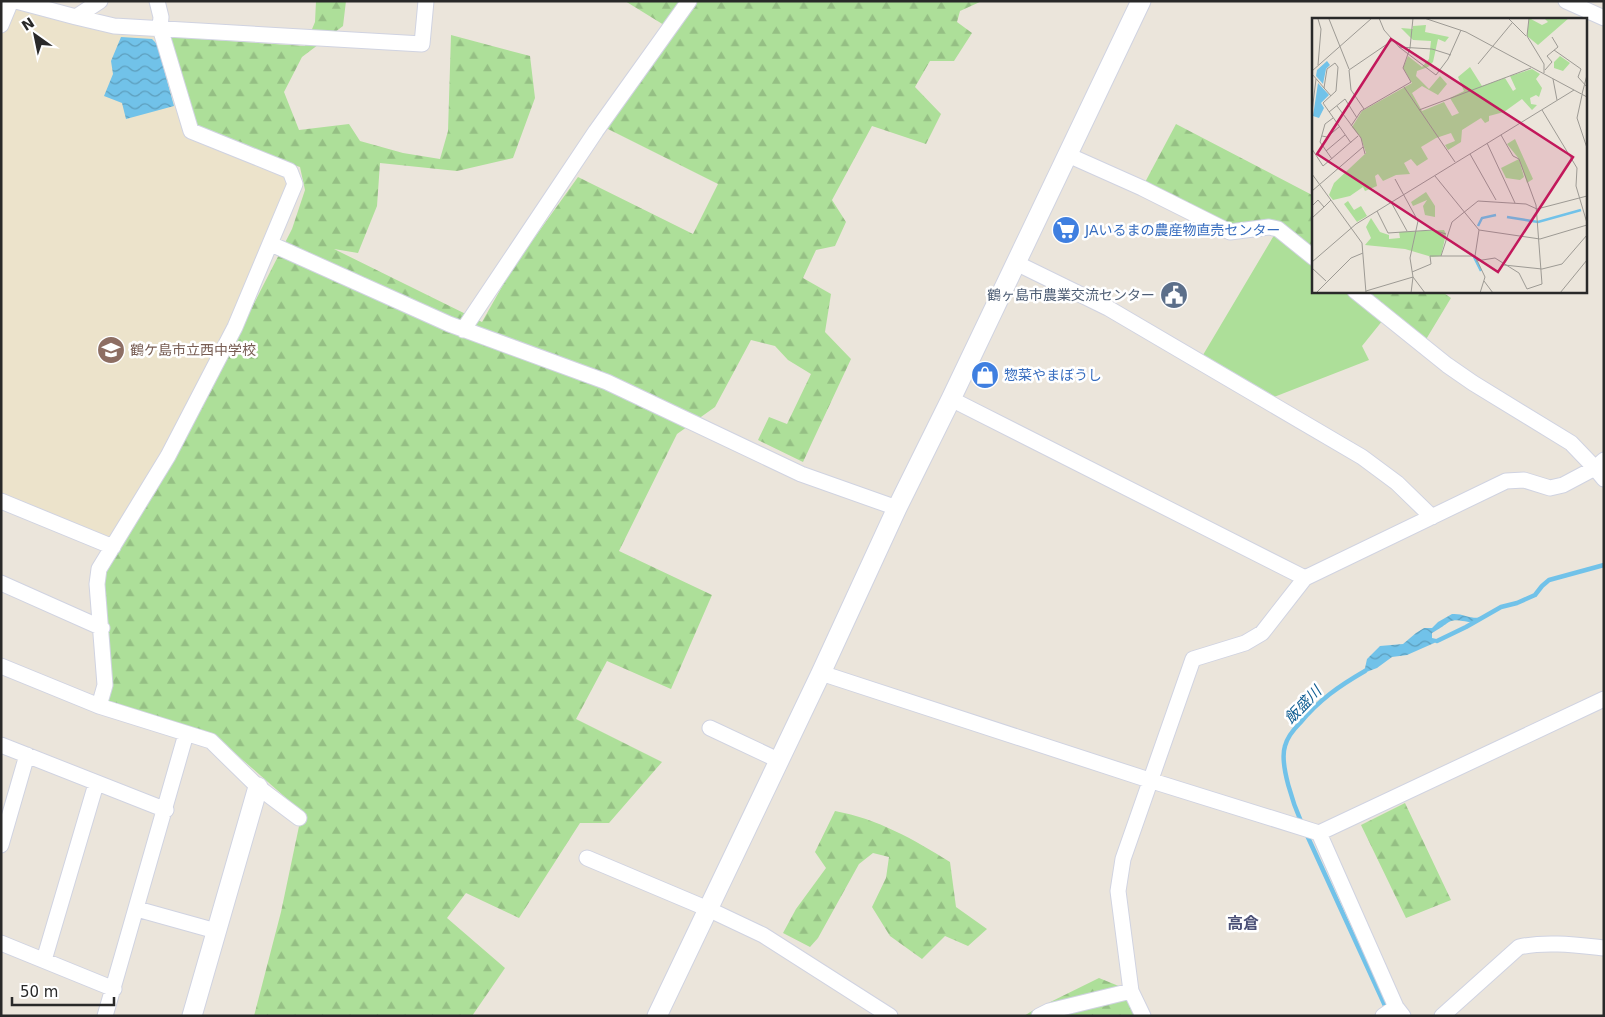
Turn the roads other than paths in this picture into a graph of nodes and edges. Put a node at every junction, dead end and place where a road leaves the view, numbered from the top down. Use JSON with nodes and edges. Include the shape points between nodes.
{"nodes":[{"id":1,"x":11,"y":1,"type":"edge"},
{"id":2,"x":16,"y":1,"type":"edge"},
{"id":3,"x":100,"y":1,"type":"edge"},
{"id":4,"x":157,"y":1,"type":"edge"},
{"id":5,"x":426,"y":1,"type":"edge"},
{"id":6,"x":689,"y":1,"type":"edge"},
{"id":7,"x":1141,"y":1,"type":"edge"},
{"id":8,"x":1566,"y":1,"type":"edge"},
{"id":9,"x":76,"y":17,"type":"junction"},
{"id":10,"x":1604,"y":18,"type":"edge"},
{"id":11,"x":1,"y":24,"type":"edge"},
{"id":12,"x":160,"y":28,"type":"junction"},
{"id":13,"x":1068,"y":154,"type":"junction"},
{"id":14,"x":271,"y":244,"type":"junction"},
{"id":15,"x":1312,"y":256,"type":"edge"},
{"id":16,"x":1016,"y":262,"type":"junction"},
{"id":17,"x":1356,"y":292,"type":"edge"},
{"id":18,"x":463,"y":330,"type":"junction"},
{"id":19,"x":951,"y":399,"type":"junction"},
{"id":20,"x":1601,"y":469,"type":"edge"},
{"id":21,"x":1,"y":501,"type":"edge"},
{"id":22,"x":897,"y":508,"type":"junction"},
{"id":23,"x":1432,"y":517,"type":"junction"},
{"id":24,"x":113,"y":547,"type":"junction"},
{"id":25,"x":1305,"y":578,"type":"junction"},
{"id":26,"x":1,"y":583,"type":"edge"},
{"id":27,"x":102,"y":628,"type":"junction"},
{"id":28,"x":1,"y":666,"type":"edge"},
{"id":29,"x":821,"y":673,"type":"junction"},
{"id":30,"x":1604,"y":699,"type":"edge"},
{"id":31,"x":99,"y":706,"type":"junction"},
{"id":32,"x":710,"y":728,"type":"dead end"},
{"id":33,"x":186,"y":734,"type":"junction"},
{"id":34,"x":1,"y":745,"type":"edge"},
{"id":35,"x":26,"y":755,"type":"junction"},
{"id":36,"x":778,"y":760,"type":"junction"},
{"id":37,"x":1149,"y":780,"type":"junction"},
{"id":38,"x":96,"y":784,"type":"junction"},
{"id":39,"x":258,"y":787,"type":"junction"},
{"id":40,"x":166,"y":810,"type":"junction"},
{"id":41,"x":299,"y":818,"type":"dead end"},
{"id":42,"x":1318,"y":833,"type":"junction"},
{"id":43,"x":1,"y":845,"type":"edge"},
{"id":44,"x":587,"y":858,"type":"dead end"},
{"id":45,"x":137,"y":909,"type":"junction"},
{"id":46,"x":708,"y":909,"type":"junction"},
{"id":47,"x":216,"y":931,"type":"junction"},
{"id":48,"x":1,"y":943,"type":"edge"},
{"id":49,"x":1604,"y":948,"type":"edge"},
{"id":50,"x":44,"y":960,"type":"junction"},
{"id":51,"x":114,"y":989,"type":"junction"},
{"id":52,"x":1130,"y":991,"type":"junction"},
{"id":53,"x":1394,"y":1013,"type":"edge"},
{"id":54,"x":105,"y":1016,"type":"edge"},
{"id":55,"x":192,"y":1016,"type":"edge"},
{"id":56,"x":658,"y":1016,"type":"edge"},
{"id":57,"x":890,"y":1016,"type":"edge"},
{"id":58,"x":1039,"y":1016,"type":"edge"},
{"id":59,"x":1143,"y":1016,"type":"edge"},
{"id":60,"x":1442,"y":1016,"type":"edge"}],
"edges":[{"from":1,"to":11,"type":"street"},
{"from":2,"to":9,"type":"street"},
{"from":3,"to":9,"type":"street"},
{"from":4,"to":12,"type":"street"},
{"from":5,"to":12,"type":"street","via":[[422,44]]},
{"from":6,"to":18,"type":"street","via":[[596,131]]},
{"from":7,"to":13,"type":"street"},
{"from":8,"to":10,"type":"street"},
{"from":9,"to":12,"type":"street","via":[[114,26]]},
{"from":12,"to":14,"type":"street","via":[[191,131],[290,171],[295,184]]},
{"from":13,"to":15,"type":"street","via":[[1230,232],[1269,227],[1278,229]]},
{"from":13,"to":16,"type":"street"},
{"from":14,"to":18,"type":"street"},
{"from":14,"to":24,"type":"street","via":[[235,327],[168,456]]},
{"from":16,"to":19,"type":"street"},
{"from":16,"to":23,"type":"street","via":[[1108,308],[1362,457],[1397,483]]},
{"from":17,"to":20,"type":"street","via":[[1441,360],[1571,443]]},
{"from":18,"to":22,"type":"street","via":[[607,382],[801,474]]},
{"from":19,"to":22,"type":"street"},
{"from":19,"to":25,"type":"street"},
{"from":20,"to":23,"type":"street","via":[[1563,486],[1550,488],[1524,480],[1506,481]]},
{"from":21,"to":24,"type":"street"},
{"from":22,"to":29,"type":"street"},
{"from":23,"to":25,"type":"street"},
{"from":24,"to":27,"type":"street","via":[[99,569],[97,584]]},
{"from":25,"to":37,"type":"street","via":[[1262,633],[1245,644],[1193,660]]},
{"from":26,"to":27,"type":"street"},
{"from":27,"to":31,"type":"street","via":[[105,685]]},
{"from":28,"to":31,"type":"street"},
{"from":29,"to":36,"type":"street"},
{"from":29,"to":37,"type":"street"},
{"from":30,"to":42,"type":"street"},
{"from":31,"to":33,"type":"street"},
{"from":32,"to":36,"type":"street"},
{"from":33,"to":39,"type":"street","via":[[211,741]]},
{"from":33,"to":40,"type":"street"},
{"from":34,"to":35,"type":"street"},
{"from":35,"to":38,"type":"street"},
{"from":35,"to":43,"type":"street"},
{"from":36,"to":46,"type":"street"},
{"from":37,"to":42,"type":"street"},
{"from":37,"to":52,"type":"street","via":[[1123,859],[1118,891]]},
{"from":38,"to":40,"type":"street"},
{"from":38,"to":50,"type":"street"},
{"from":39,"to":41,"type":"street"},
{"from":39,"to":47,"type":"street"},
{"from":40,"to":45,"type":"street"},
{"from":42,"to":53,"type":"street"},
{"from":44,"to":46,"type":"street"},
{"from":45,"to":47,"type":"street"},
{"from":45,"to":51,"type":"street"},
{"from":46,"to":56,"type":"street"},
{"from":46,"to":57,"type":"street","via":[[763,935]]},
{"from":47,"to":55,"type":"street"},
{"from":48,"to":50,"type":"street"},
{"from":49,"to":60,"type":"street","via":[[1571,944],[1519,947]]},
{"from":50,"to":51,"type":"street"},
{"from":51,"to":54,"type":"street"},
{"from":52,"to":58,"type":"street"},
{"from":52,"to":59,"type":"street"}]}
